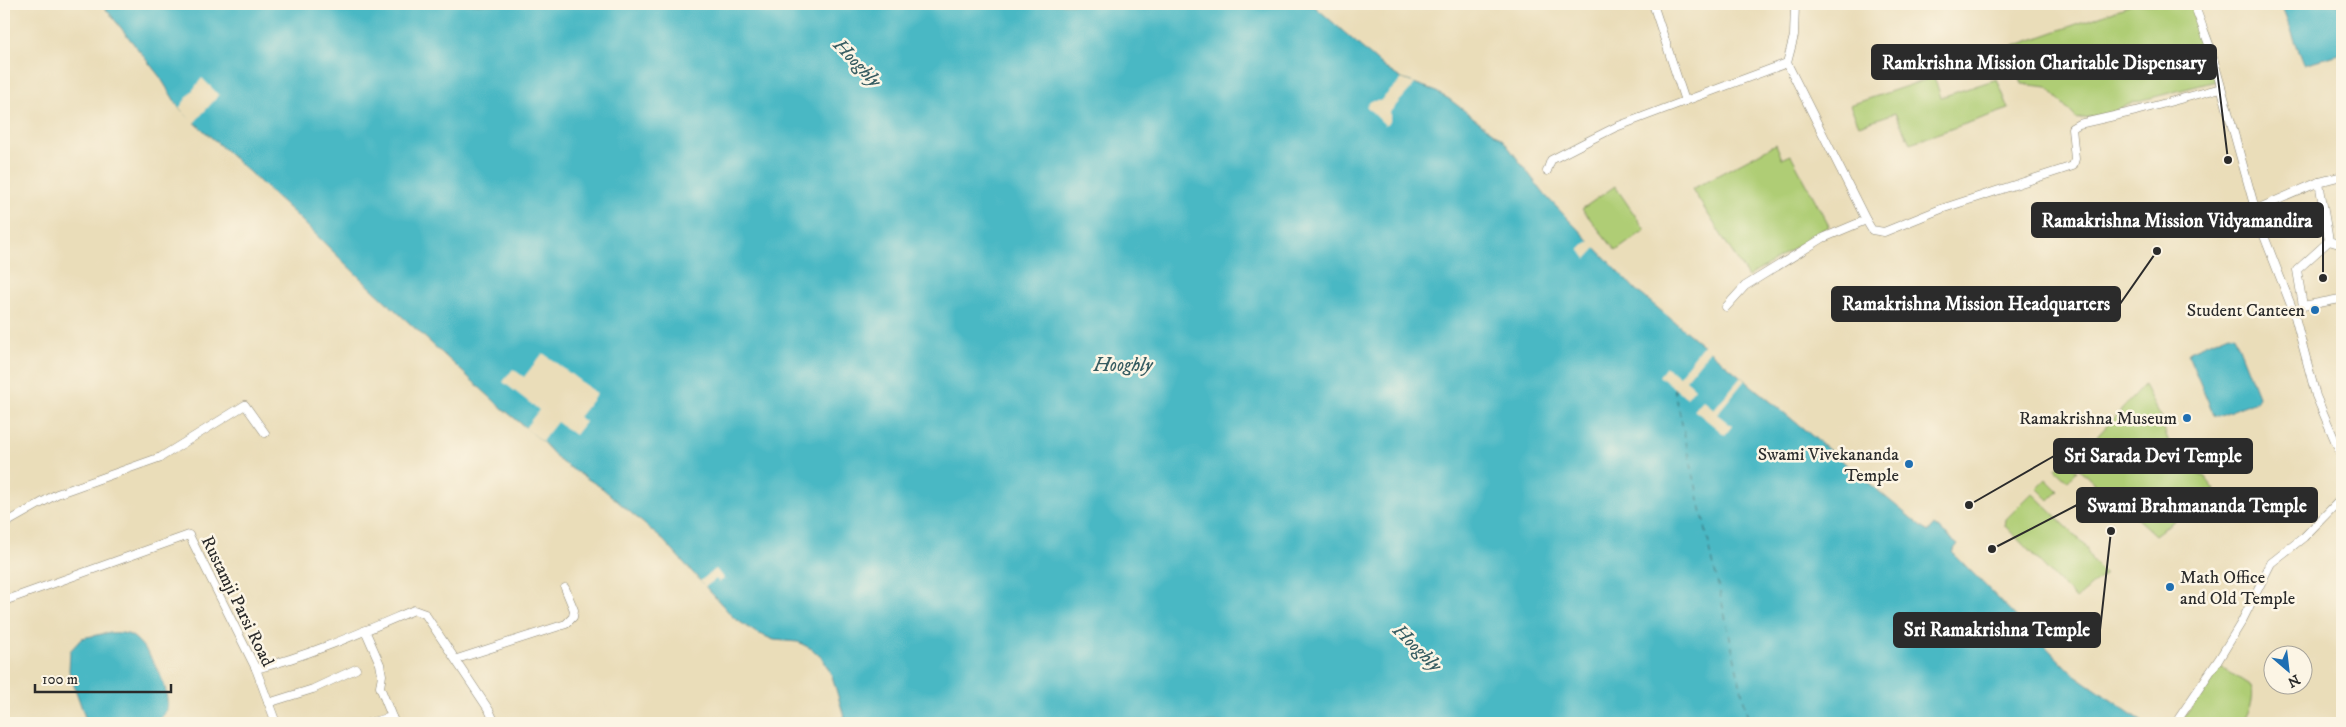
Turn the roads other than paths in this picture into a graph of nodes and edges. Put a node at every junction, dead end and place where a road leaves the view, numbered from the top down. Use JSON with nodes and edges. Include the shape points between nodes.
{"nodes":[{"id":1,"x":1654,"y":4,"type":"edge"},
{"id":2,"x":1795,"y":4,"type":"edge"},
{"id":3,"x":2194,"y":4,"type":"edge"},
{"id":4,"x":1787,"y":63,"type":"junction"},
{"id":5,"x":2221,"y":88,"type":"junction"},
{"id":6,"x":1685,"y":101,"type":"junction"},
{"id":7,"x":1547,"y":171,"type":"dead end"},
{"id":8,"x":2342,"y":176,"type":"edge"},
{"id":9,"x":2319,"y":182,"type":"junction"},
{"id":10,"x":2257,"y":208,"type":"junction"},
{"id":11,"x":1866,"y":220,"type":"junction"},
{"id":12,"x":2330,"y":241,"type":"junction"},
{"id":13,"x":2342,"y":245,"type":"edge"},
{"id":14,"x":2341,"y":298,"type":"edge"},
{"id":15,"x":1726,"y":307,"type":"dead end"},
{"id":16,"x":2342,"y":308,"type":"edge"},
{"id":17,"x":265,"y":433,"type":"dead end"},
{"id":18,"x":2342,"y":457,"type":"edge"},
{"id":19,"x":2342,"y":498,"type":"edge"},
{"id":20,"x":4,"y":524,"type":"edge"},
{"id":21,"x":566,"y":588,"type":"dead end"},
{"id":22,"x":4,"y":601,"type":"edge"},
{"id":23,"x":366,"y":630,"type":"junction"},
{"id":24,"x":457,"y":659,"type":"junction"},
{"id":25,"x":256,"y":669,"type":"junction"},
{"id":26,"x":356,"y":669,"type":"dead end"},
{"id":27,"x":268,"y":703,"type":"junction"},
{"id":28,"x":2179,"y":718,"type":"dead end"},
{"id":29,"x":393,"y":720,"type":"edge"},
{"id":30,"x":276,"y":723,"type":"edge"},
{"id":31,"x":368,"y":723,"type":"edge"},
{"id":32,"x":494,"y":723,"type":"edge"}],
"edges":[{"from":1,"to":6,"type":"street"},
{"from":2,"to":4,"type":"street","via":[[1794,36]]},
{"from":3,"to":5,"type":"street"},
{"from":4,"to":6,"type":"street"},
{"from":4,"to":11,"type":"street"},
{"from":5,"to":10,"type":"street"},
{"from":5,"to":11,"type":"street","via":[[2079,124],[2072,128],[2071,134],[2073,166],[2065,170],[1941,209],[1884,232],[1872,230]]},
{"from":6,"to":7,"type":"street","via":[[1584,143],[1551,160]]},
{"from":8,"to":9,"type":"street"},
{"from":9,"to":10,"type":"street"},
{"from":9,"to":12,"type":"street"},
{"from":10,"to":18,"type":"street","via":[[2259,223],[2294,313],[2316,396]]},
{"from":11,"to":15,"type":"street","via":[[1823,238],[1745,286]]},
{"from":12,"to":13,"type":"street"},
{"from":12,"to":14,"type":"street","via":[[2297,270],[2303,306]]},
{"from":14,"to":16,"type":"street"},
{"from":17,"to":20,"type":"street","via":[[245,405],[161,457],[57,494]]},
{"from":19,"to":28,"type":"street","via":[[2304,537],[2271,562],[2220,660]]},
{"from":21,"to":24,"type":"street","via":[[574,610],[573,617],[566,624]]},
{"from":22,"to":25,"type":"street","name":"Rustamji Parsi Road","via":[[189,535]]},
{"from":23,"to":24,"type":"street","via":[[414,610],[426,614]]},
{"from":23,"to":25,"type":"street","via":[[289,660]]},
{"from":23,"to":29,"type":"street","via":[[380,664],[380,688]]},
{"from":24,"to":32,"type":"street"},
{"from":25,"to":27,"type":"street","name":"Rustamji Parsi Road"},
{"from":26,"to":27,"type":"street","via":[[312,689]]},
{"from":27,"to":30,"type":"street","name":"Rustamji Parsi Road"},
{"from":29,"to":31,"type":"street"}]}
